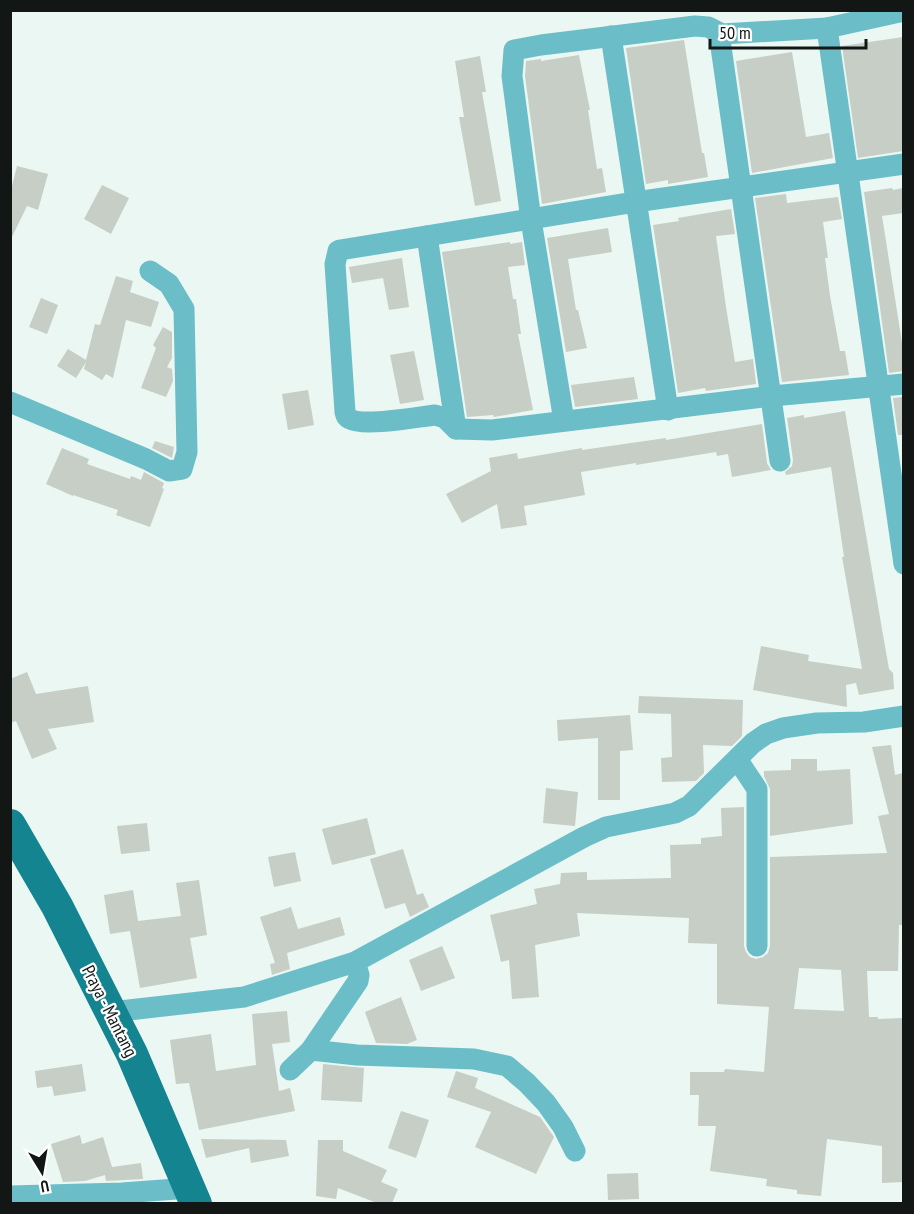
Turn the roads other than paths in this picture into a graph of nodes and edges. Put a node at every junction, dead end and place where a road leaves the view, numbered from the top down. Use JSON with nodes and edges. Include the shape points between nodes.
{"nodes":[{"id":1,"x":903,"y":11,"type":"edge"},
{"id":2,"x":827,"y":28,"type":"junction"},
{"id":3,"x":719,"y":33,"type":"junction"},
{"id":4,"x":611,"y":36,"type":"junction"},
{"id":5,"x":903,"y":164,"type":"edge"},
{"id":6,"x":847,"y":172,"type":"junction"},
{"id":7,"x":741,"y":187,"type":"junction"},
{"id":8,"x":635,"y":202,"type":"junction"},
{"id":9,"x":531,"y":220,"type":"junction"},
{"id":10,"x":427,"y":236,"type":"junction"},
{"id":11,"x":150,"y":271,"type":"dead end"},
{"id":12,"x":903,"y":384,"type":"edge"},
{"id":13,"x":879,"y":386,"type":"junction"},
{"id":14,"x":772,"y":396,"type":"junction"},
{"id":15,"x":10,"y":402,"type":"edge"},
{"id":16,"x":668,"y":410,"type":"junction"},
{"id":17,"x":564,"y":421,"type":"junction"},
{"id":18,"x":456,"y":429,"type":"junction"},
{"id":19,"x":780,"y":461,"type":"dead end"},
{"id":20,"x":903,"y":564,"type":"edge"},
{"id":21,"x":903,"y":716,"type":"edge"},
{"id":22,"x":737,"y":759,"type":"junction"},
{"id":23,"x":10,"y":825,"type":"edge"},
{"id":24,"x":757,"y":946,"type":"dead end"},
{"id":25,"x":355,"y":962,"type":"junction"},
{"id":26,"x":111,"y":1012,"type":"junction"},
{"id":27,"x":310,"y":1050,"type":"junction"},
{"id":28,"x":290,"y":1070,"type":"dead end"},
{"id":29,"x":575,"y":1150,"type":"dead end"},
{"id":30,"x":10,"y":1196,"type":"edge"},
{"id":31,"x":193,"y":1196,"type":"edge"}],
"edges":[{"from":1,"to":2,"type":"street"},
{"from":2,"to":3,"type":"street"},
{"from":2,"to":6,"type":"street"},
{"from":3,"to":4,"type":"street","via":[[694,26]]},
{"from":3,"to":7,"type":"street"},
{"from":4,"to":8,"type":"street"},
{"from":4,"to":9,"type":"street","via":[[514,50],[512,76]]},
{"from":5,"to":6,"type":"street"},
{"from":6,"to":7,"type":"street"},
{"from":6,"to":13,"type":"street"},
{"from":7,"to":8,"type":"street"},
{"from":7,"to":14,"type":"street"},
{"from":8,"to":9,"type":"street"},
{"from":8,"to":16,"type":"street"},
{"from":9,"to":10,"type":"street"},
{"from":9,"to":17,"type":"street"},
{"from":10,"to":18,"type":"street"},
{"from":10,"to":18,"type":"street","via":[[338,251],[335,288],[345,412],[351,420],[369,422],[437,415]]},
{"from":11,"to":15,"type":"street","via":[[169,284],[184,309],[187,452],[182,469],[169,471]]},
{"from":12,"to":13,"type":"street"},
{"from":13,"to":14,"type":"street"},
{"from":13,"to":20,"type":"street"},
{"from":14,"to":16,"type":"street"},
{"from":14,"to":19,"type":"street"},
{"from":16,"to":17,"type":"street"},
{"from":17,"to":18,"type":"street","via":[[492,430]]},
{"from":21,"to":22,"type":"street","via":[[783,728],[759,738]]},
{"from":22,"to":24,"type":"street","via":[[757,789]]},
{"from":22,"to":25,"type":"street","via":[[689,806],[675,813],[606,827]]},
{"from":23,"to":26,"type":"main road","name":"Praya - Mantang"},
{"from":25,"to":26,"type":"street","via":[[244,997]]},
{"from":25,"to":27,"type":"street","via":[[358,981]]},
{"from":26,"to":31,"type":"main road","name":"Praya - Mantang"},
{"from":27,"to":28,"type":"street"},
{"from":27,"to":29,"type":"street","via":[[474,1059],[507,1066],[546,1103]]},
{"from":30,"to":31,"type":"street"}]}
